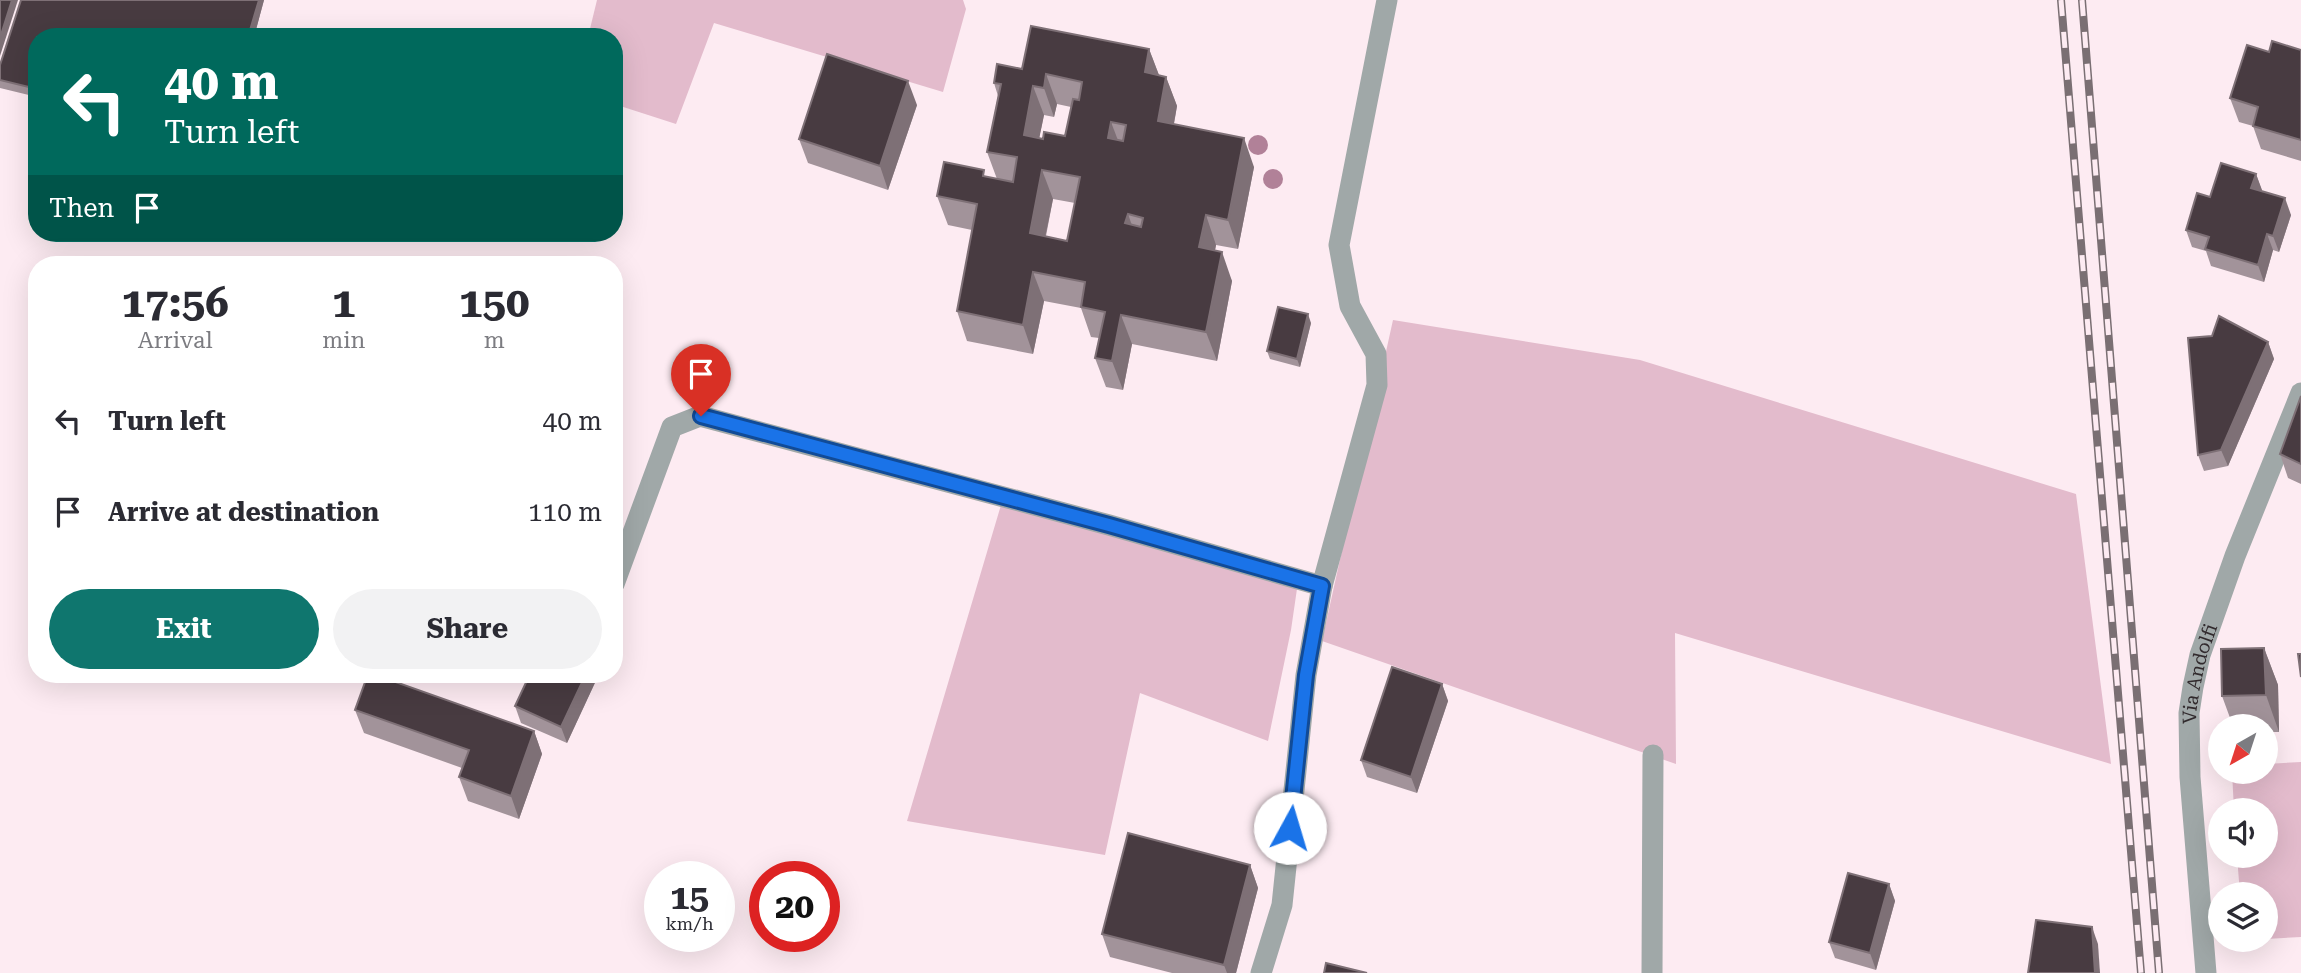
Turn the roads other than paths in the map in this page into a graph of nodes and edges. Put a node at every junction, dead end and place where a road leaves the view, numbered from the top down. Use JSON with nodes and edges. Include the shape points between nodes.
{"nodes":[{"id":1,"x":1387,"y":0,"type":"edge"},
{"id":2,"x":2301,"y":393,"type":"edge"},
{"id":3,"x":623,"y":560,"type":"edge"},
{"id":4,"x":1322,"y":586,"type":"junction"},
{"id":5,"x":1653,"y":755,"type":"dead end"},
{"id":6,"x":1261,"y":973,"type":"edge"},
{"id":7,"x":1652,"y":973,"type":"edge"},
{"id":8,"x":2206,"y":973,"type":"edge"}],
"edges":[{"from":1,"to":4,"type":"street","via":[[1339,245],[1350,306],[1376,354],[1377,385]]},
{"from":2,"to":8,"type":"street","name":"Via Andolfi","via":[[2235,556],[2193,687],[2190,777]]},
{"from":3,"to":4,"type":"street","via":[[672,427],[701,416]]},
{"from":4,"to":6,"type":"street","via":[[1306,675],[1282,905]]},
{"from":5,"to":7,"type":"street"}]}
